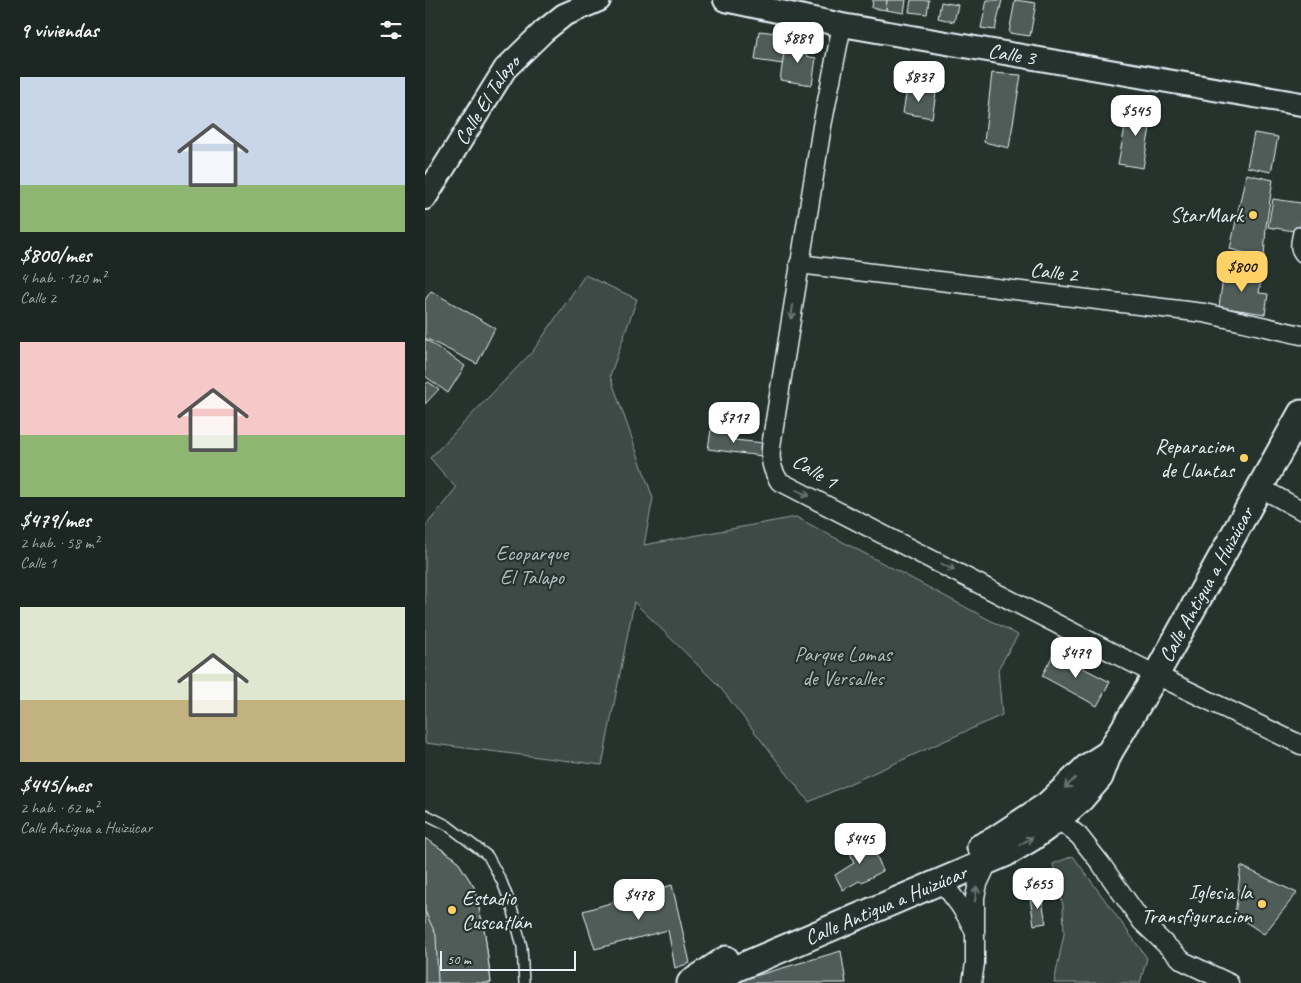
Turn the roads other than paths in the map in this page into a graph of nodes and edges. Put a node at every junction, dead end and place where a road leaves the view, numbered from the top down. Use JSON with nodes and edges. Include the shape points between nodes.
{"nodes":[{"id":1,"x":599,"y":0,"type":"edge"},
{"id":2,"x":725,"y":0,"type":"edge"},
{"id":3,"x":842,"y":25,"type":"junction"},
{"id":4,"x":1301,"y":104,"type":"edge"},
{"id":5,"x":425,"y":198,"type":"edge"},
{"id":6,"x":1298,"y":232,"type":"dead end"},
{"id":7,"x":1301,"y":257,"type":"edge"},
{"id":8,"x":799,"y":264,"type":"junction"},
{"id":9,"x":1301,"y":335,"type":"edge"},
{"id":10,"x":1301,"y":413,"type":"edge"},
{"id":11,"x":1259,"y":487,"type":"junction"},
{"id":12,"x":1301,"y":510,"type":"edge"},
{"id":13,"x":1156,"y":674,"type":"junction"},
{"id":14,"x":1301,"y":745,"type":"edge"},
{"id":15,"x":1109,"y":753,"type":"junction"},
{"id":16,"x":1081,"y":799,"type":"junction"},
{"id":17,"x":425,"y":814,"type":"edge"},
{"id":18,"x":1058,"y":819,"type":"junction"},
{"id":19,"x":1079,"y":836,"type":"junction"},
{"id":20,"x":989,"y":860,"type":"junction"},
{"id":21,"x":940,"y":881,"type":"junction"},
{"id":22,"x":974,"y":930,"type":"junction"},
{"id":23,"x":524,"y":983,"type":"edge"},
{"id":24,"x":690,"y":983,"type":"edge"},
{"id":25,"x":714,"y":983,"type":"edge"},
{"id":26,"x":972,"y":983,"type":"edge"},
{"id":27,"x":1229,"y":983,"type":"edge"}],
"edges":[{"from":1,"to":5,"type":"street","name":"Calle El Talapo","via":[[564,15],[505,69]]},
{"from":2,"to":3,"type":"street","name":"Calle 3"},
{"from":3,"to":4,"type":"street","name":"Calle 3"},
{"from":3,"to":8,"type":"street","name":"Calle 1"},
{"from":6,"to":7,"type":"lane","via":[[1295,246]]},
{"from":8,"to":9,"type":"street","name":"Calle 2","via":[[1204,313]]},
{"from":8,"to":13,"type":"street","name":"Calle 1","one_way":true,"via":[[771,447],[770,461],[779,481]]},
{"from":10,"to":11,"type":"main road","name":"Calle Antigua a Huizúcar"},
{"from":11,"to":12,"type":"street"},
{"from":11,"to":13,"type":"main road","name":"Calle Antigua a Huizúcar"},
{"from":13,"to":14,"type":"street","name":"Calle 1"},
{"from":13,"to":15,"type":"main road","name":"Calle Antigua a Huizúcar"},
{"from":15,"to":16,"type":"main road","name":"Calle Antigua a Huizúcar","via":[[1100,777]]},
{"from":15,"to":24,"type":"main road","name":"Calle Antigua a Huizúcar","one_way":true,"via":[[1087,767],[1047,805],[994,840],[723,960]]},
{"from":16,"to":18,"type":"main road","name":"Calle Antigua a Huizúcar"},
{"from":16,"to":19,"type":"street"},
{"from":17,"to":23,"type":"lane","via":[[447,825],[488,856],[513,911]]},
{"from":18,"to":19,"type":"street"},
{"from":20,"to":18,"type":"main road","name":"Calle Antigua a Huizúcar","one_way":true,"via":[[1032,838]]},
{"from":19,"to":27,"type":"street","via":[[1142,922],[1183,960]]},
{"from":20,"to":21,"type":"main road","name":"Calle Antigua a Huizúcar"},
{"from":22,"to":20,"type":"street","one_way":true,"via":[[976,890]]},
{"from":21,"to":22,"type":"street","via":[[954,896]]},
{"from":21,"to":25,"type":"main road","name":"Calle Antigua a Huizúcar","via":[[735,969]]},
{"from":22,"to":26,"type":"street"}]}
